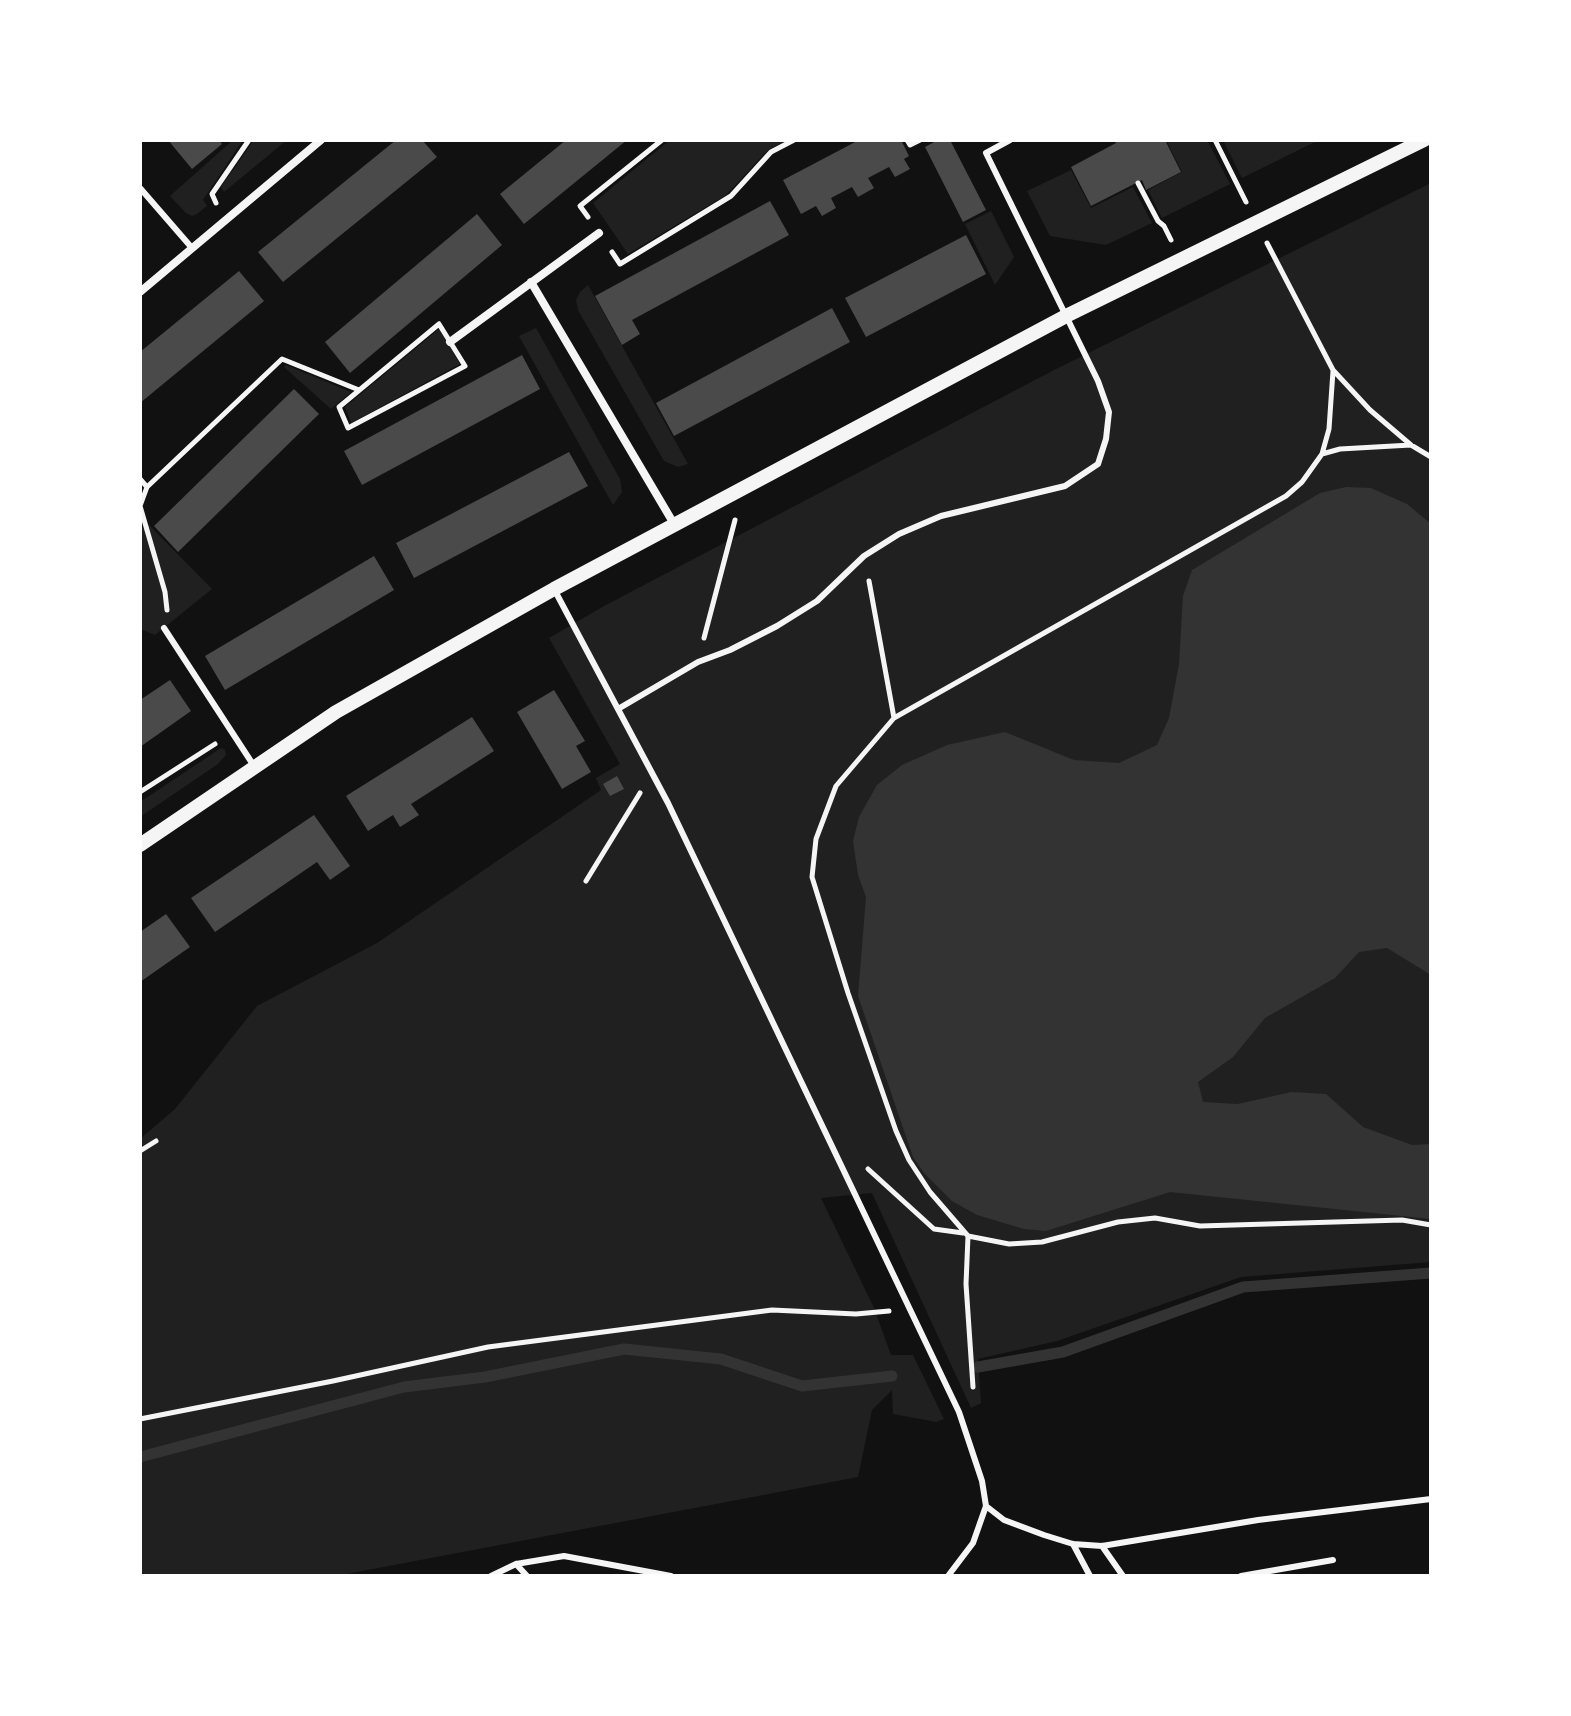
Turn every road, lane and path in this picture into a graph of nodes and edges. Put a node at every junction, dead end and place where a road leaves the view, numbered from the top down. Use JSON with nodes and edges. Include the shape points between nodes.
{"nodes":[{"id":1,"x":249,"y":140,"type":"edge"},
{"id":2,"x":321,"y":140,"type":"edge"},
{"id":3,"x":662,"y":140,"type":"edge"},
{"id":4,"x":794,"y":140,"type":"edge"},
{"id":5,"x":907,"y":140,"type":"edge"},
{"id":6,"x":920,"y":140,"type":"edge"},
{"id":7,"x":1010,"y":140,"type":"edge"},
{"id":8,"x":1215,"y":140,"type":"edge"},
{"id":9,"x":1424,"y":140,"type":"edge"},
{"id":10,"x":1138,"y":183,"type":"dead end"},
{"id":11,"x":140,"y":188,"type":"edge"},
{"id":12,"x":223,"y":223,"type":"junction"},
{"id":13,"x":1257,"y":223,"type":"junction"},
{"id":14,"x":599,"y":233,"type":"junction"},
{"id":15,"x":192,"y":248,"type":"junction"},
{"id":16,"x":1182,"y":260,"type":"junction"},
{"id":17,"x":531,"y":282,"type":"junction"},
{"id":18,"x":140,"y":292,"type":"edge"},
{"id":19,"x":1068,"y":315,"type":"junction"},
{"id":20,"x":450,"y":342,"type":"junction"},
{"id":21,"x":1333,"y":370,"type":"junction"},
{"id":22,"x":359,"y":390,"type":"junction"},
{"id":23,"x":1411,"y":445,"type":"junction"},
{"id":24,"x":1322,"y":454,"type":"junction"},
{"id":25,"x":1431,"y":457,"type":"edge"},
{"id":26,"x":140,"y":479,"type":"edge"},
{"id":27,"x":147,"y":487,"type":"junction"},
{"id":28,"x":743,"y":488,"type":"junction"},
{"id":29,"x":674,"y":524,"type":"junction"},
{"id":30,"x":864,"y":556,"type":"junction"},
{"id":31,"x":554,"y":589,"type":"junction"},
{"id":32,"x":164,"y":628,"type":"joint"},
{"id":33,"x":698,"y":662,"type":"junction"},
{"id":34,"x":618,"y":709,"type":"junction"},
{"id":35,"x":894,"y":718,"type":"junction"},
{"id":36,"x":233,"y":733,"type":"junction"},
{"id":37,"x":254,"y":766,"type":"junction"},
{"id":38,"x":651,"y":774,"type":"junction"},
{"id":39,"x":140,"y":792,"type":"edge"},
{"id":40,"x":140,"y":845,"type":"edge"},
{"id":41,"x":586,"y":881,"type":"dead end"},
{"id":42,"x":156,"y":1141,"type":"dead end"},
{"id":43,"x":140,"y":1151,"type":"edge"},
{"id":44,"x":836,"y":1156,"type":"junction"},
{"id":45,"x":1431,"y":1225,"type":"edge"},
{"id":46,"x":966,"y":1235,"type":"junction"},
{"id":47,"x":908,"y":1307,"type":"junction"},
{"id":48,"x":953,"y":1402,"type":"junction"},
{"id":49,"x":140,"y":1419,"type":"edge"},
{"id":50,"x":1431,"y":1499,"type":"edge"},
{"id":51,"x":986,"y":1506,"type":"junction"},
{"id":52,"x":1073,"y":1544,"type":"junction"},
{"id":53,"x":1102,"y":1546,"type":"junction"},
{"id":54,"x":1333,"y":1560,"type":"dead end"},
{"id":55,"x":516,"y":1564,"type":"junction"},
{"id":56,"x":491,"y":1576,"type":"edge"},
{"id":57,"x":527,"y":1576,"type":"edge"},
{"id":58,"x":671,"y":1576,"type":"edge"},
{"id":59,"x":948,"y":1576,"type":"edge"},
{"id":60,"x":1090,"y":1576,"type":"edge"},
{"id":61,"x":1123,"y":1576,"type":"edge"},
{"id":62,"x":1241,"y":1576,"type":"edge"}],
"edges":[{"from":1,"to":12,"type":"path","via":[[212,194]]},
{"from":2,"to":12,"type":"street"},
{"from":3,"to":14,"type":"path","via":[[580,206]]},
{"from":4,"to":14,"type":"path","via":[[771,152],[731,196],[620,264]]},
{"from":5,"to":6,"type":"path","via":[[910,145]]},
{"from":7,"to":19,"type":"lane","via":[[986,153]]},
{"from":8,"to":13,"type":"path"},
{"from":9,"to":13,"type":"street"},
{"from":10,"to":16,"type":"path"},
{"from":11,"to":15,"type":"lane"},
{"from":12,"to":15,"type":"street"},
{"from":13,"to":16,"type":"street"},
{"from":13,"to":21,"type":"path"},
{"from":14,"to":17,"type":"street"},
{"from":15,"to":18,"type":"street"},
{"from":16,"to":19,"type":"street"},
{"from":17,"to":20,"type":"street"},
{"from":17,"to":29,"type":"street"},
{"from":19,"to":28,"type":"street"},
{"from":19,"to":30,"type":"lane","via":[[1109,412],[1098,464],[1065,486],[941,516]]},
{"from":20,"to":22,"type":"path","via":[[439,324]]},
{"from":20,"to":22,"type":"path","via":[[465,366],[348,428],[339,407]]},
{"from":21,"to":23,"type":"path"},
{"from":21,"to":24,"type":"path"},
{"from":22,"to":27,"type":"path","via":[[282,359]]},
{"from":23,"to":24,"type":"path"},
{"from":23,"to":25,"type":"path"},
{"from":24,"to":35,"type":"path","via":[[1286,496]]},
{"from":26,"to":27,"type":"path"},
{"from":27,"to":32,"type":"path","via":[[140,506],[165,592]]},
{"from":28,"to":29,"type":"street"},
{"from":28,"to":33,"type":"path"},
{"from":29,"to":31,"type":"street"},
{"from":30,"to":33,"type":"lane","via":[[817,601],[742,644]]},
{"from":30,"to":35,"type":"path"},
{"from":31,"to":34,"type":"lane"},
{"from":31,"to":37,"type":"street","via":[[336,712]]},
{"from":32,"to":36,"type":"lane"},
{"from":33,"to":34,"type":"lane"},
{"from":34,"to":38,"type":"lane"},
{"from":35,"to":46,"type":"path","via":[[836,786],[816,839],[812,877],[896,1131],[930,1192]]},
{"from":36,"to":37,"type":"lane"},
{"from":36,"to":39,"type":"path"},
{"from":37,"to":40,"type":"street"},
{"from":38,"to":41,"type":"path"},
{"from":38,"to":44,"type":"lane"},
{"from":42,"to":43,"type":"path"},
{"from":44,"to":46,"type":"path","via":[[856,1157],[934,1229]]},
{"from":44,"to":47,"type":"lane"},
{"from":45,"to":46,"type":"path","via":[[1402,1220],[1200,1226],[1155,1218],[1042,1242],[1009,1244]]},
{"from":46,"to":48,"type":"path","via":[[973,1394]]},
{"from":47,"to":48,"type":"lane"},
{"from":47,"to":49,"type":"path","via":[[856,1314],[772,1310],[488,1347]]},
{"from":48,"to":51,"type":"lane"},
{"from":50,"to":53,"type":"lane"},
{"from":51,"to":52,"type":"lane","via":[[1004,1520]]},
{"from":51,"to":59,"type":"lane","via":[[973,1543]]},
{"from":52,"to":53,"type":"lane"},
{"from":52,"to":60,"type":"lane"},
{"from":53,"to":61,"type":"lane"},
{"from":54,"to":62,"type":"lane"},
{"from":55,"to":56,"type":"lane"},
{"from":55,"to":57,"type":"lane"},
{"from":55,"to":58,"type":"lane","via":[[564,1556]]}]}
